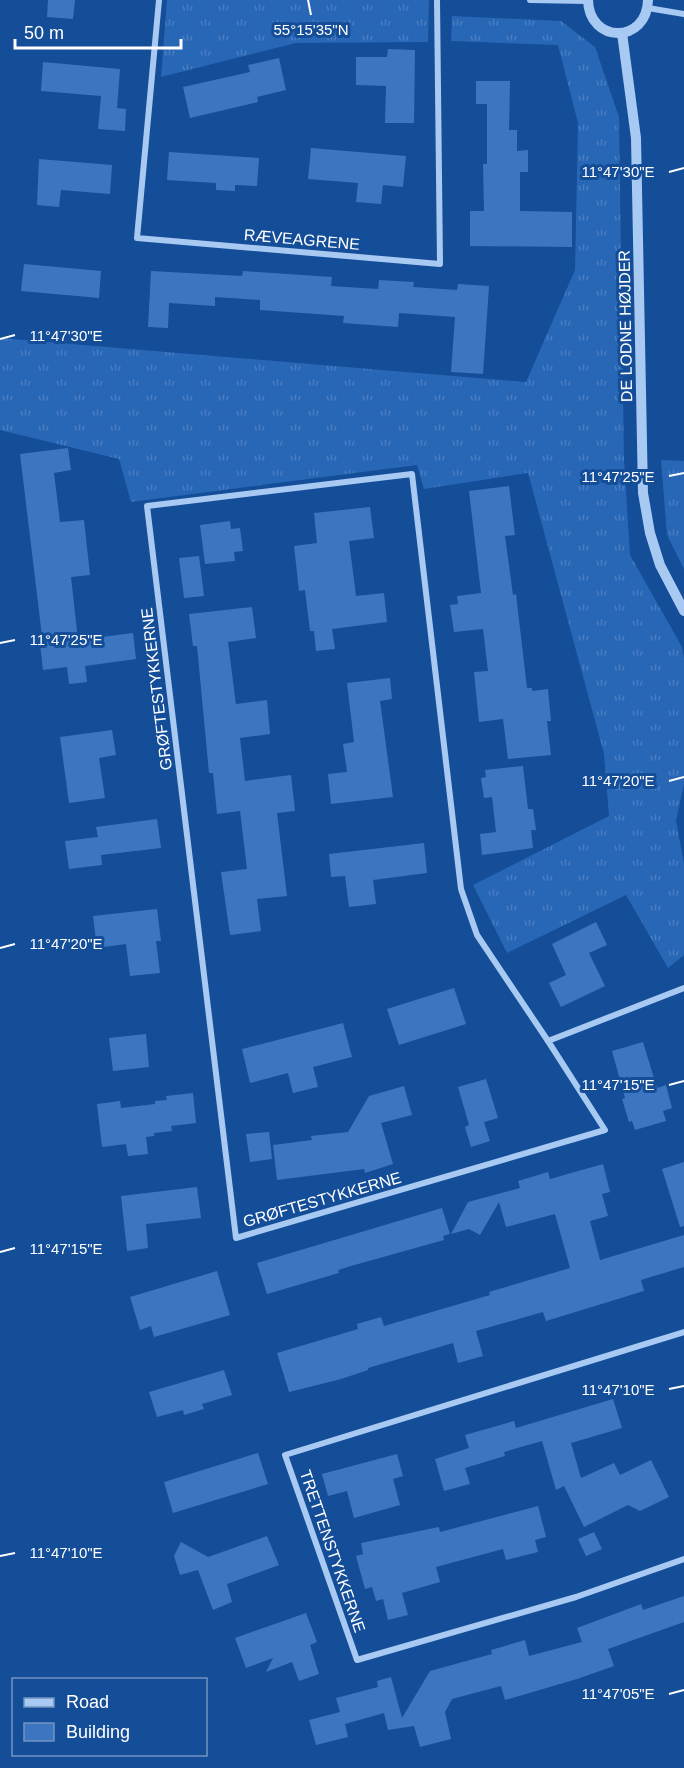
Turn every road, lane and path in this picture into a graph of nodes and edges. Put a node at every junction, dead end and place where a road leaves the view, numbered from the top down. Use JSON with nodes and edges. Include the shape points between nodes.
{"nodes":[{"id":1,"x":159,"y":0,"type":"edge"},
{"id":2,"x":437,"y":0,"type":"edge"},
{"id":3,"x":530,"y":0,"type":"edge"},
{"id":4,"x":587,"y":1,"type":"edge"},
{"id":5,"x":648,"y":4,"type":"edge"},
{"id":6,"x":684,"y":14,"type":"edge"},
{"id":7,"x":622,"y":33,"type":"junction"},
{"id":8,"x":684,"y":611,"type":"edge"},
{"id":9,"x":684,"y":988,"type":"edge"},
{"id":10,"x":548,"y":1041,"type":"junction"},
{"id":11,"x":684,"y":1332,"type":"edge"},
{"id":12,"x":684,"y":1559,"type":"edge"}],
"edges":[{"from":1,"to":2,"type":"street","name":"RÆVEAGRENE","via":[[137,238],[440,264]]},
{"from":3,"to":4,"type":"street"},
{"from":4,"to":7,"type":"street","via":[[589,12],[601,28]]},
{"from":5,"to":6,"type":"street"},
{"from":5,"to":7,"type":"street","via":[[639,25]]},
{"from":7,"to":8,"type":"street","name":"DE LODNE HØJDER","via":[[636,138],[643,493],[660,565]]},
{"from":9,"to":10,"type":"street"},
{"from":10,"to":10,"type":"street","name":"GRØFTESTYKKERNE","via":[[605,1131],[236,1238],[147,506],[412,474],[461,889],[477,935]]},
{"from":11,"to":12,"type":"street","name":"TRETTENSTYKKERNE","via":[[285,1455],[357,1660],[576,1597]]}]}
